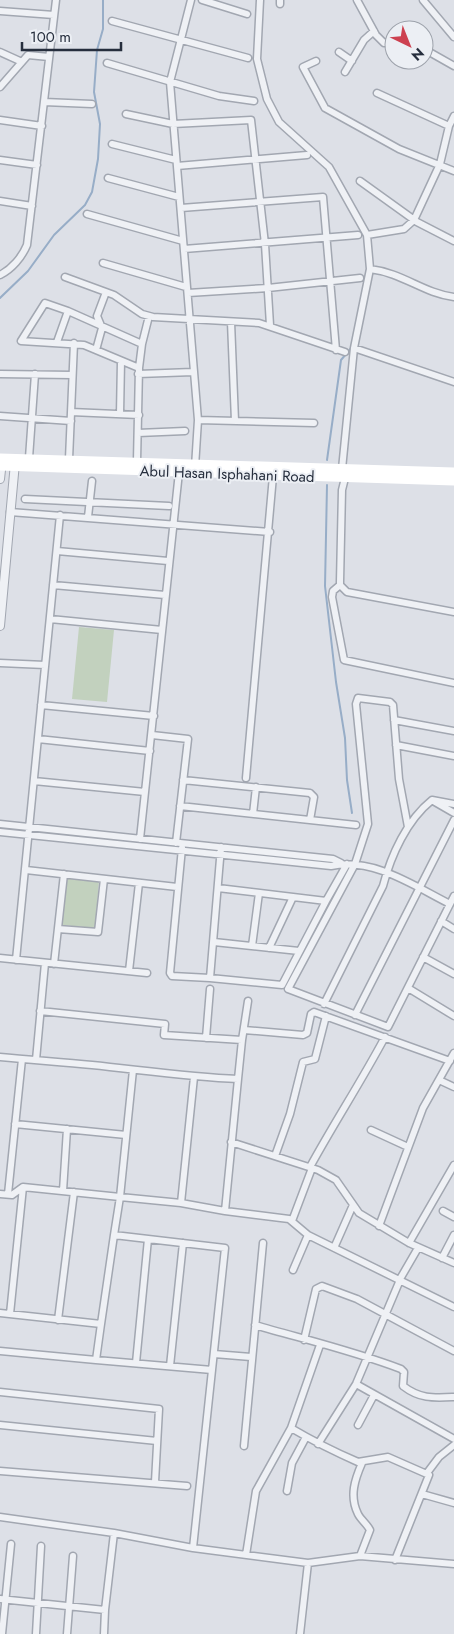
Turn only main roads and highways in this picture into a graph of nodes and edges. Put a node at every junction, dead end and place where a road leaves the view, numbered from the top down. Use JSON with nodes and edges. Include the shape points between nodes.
{"nodes":[{"id":1,"x":1,"y":462,"type":"edge"},
{"id":2,"x":15,"y":462,"type":"junction"},
{"id":3,"x":454,"y":472,"type":"edge"},
{"id":4,"x":344,"y":473,"type":"junction"},
{"id":5,"x":454,"y":481,"type":"edge"}],
"edges":[{"from":1,"to":2,"type":"main road","name":"Abul Hasan Isphahani Road"},
{"from":2,"to":4,"type":"main road","name":"Abul Hasan Isphahani Road","via":[[273,476]]},
{"from":2,"to":4,"type":"main road","name":"Abul Hasan Isphahani Road","via":[[29,458],[137,461]]},
{"from":3,"to":4,"type":"main road","name":"Abul Hasan Isphahani Road"},
{"from":4,"to":5,"type":"main road","name":"Abul Hasan Isphahani Road"}]}
